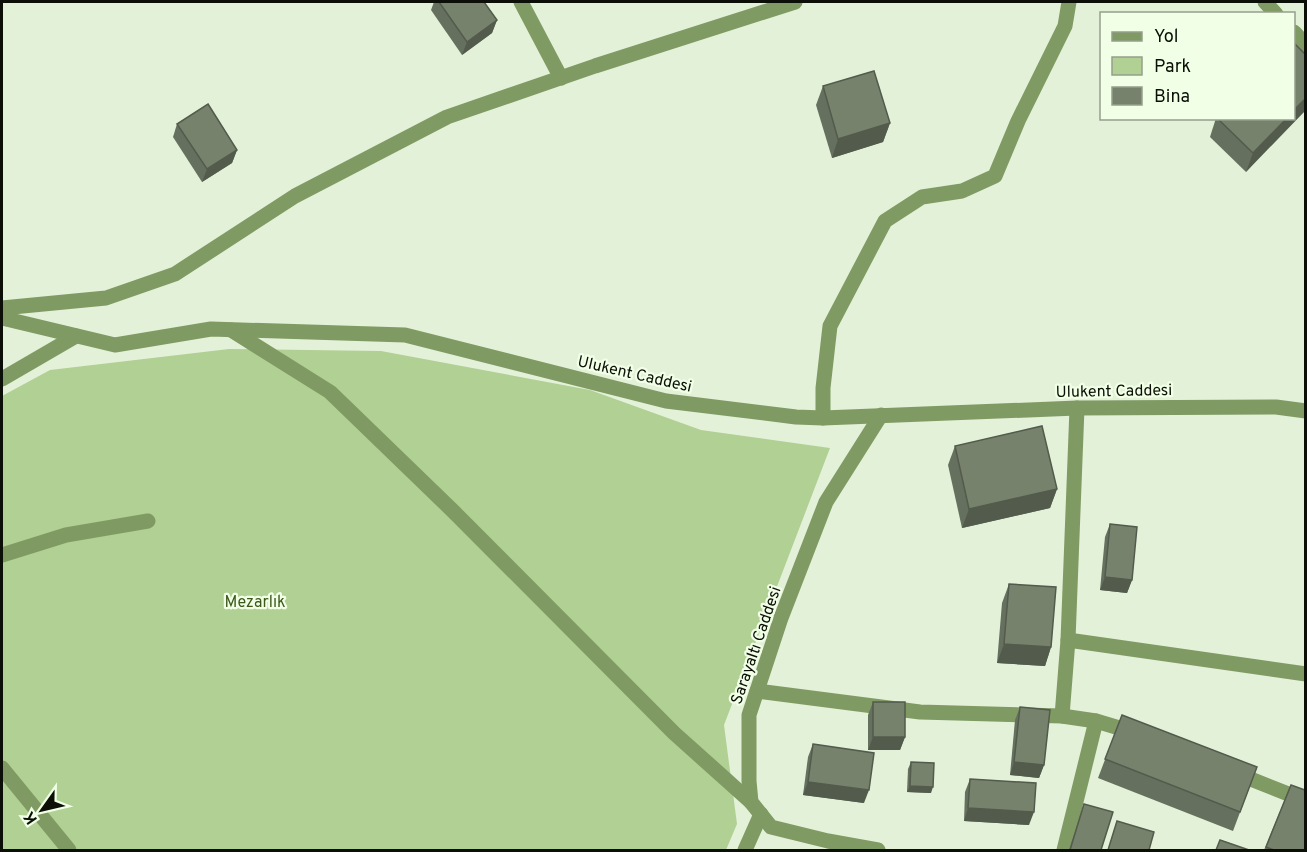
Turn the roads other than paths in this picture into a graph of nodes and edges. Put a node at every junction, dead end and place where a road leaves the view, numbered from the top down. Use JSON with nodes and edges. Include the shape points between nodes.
{"nodes":[{"id":1,"x":521,"y":2,"type":"edge"},
{"id":2,"x":795,"y":2,"type":"edge"},
{"id":3,"x":1069,"y":2,"type":"edge"},
{"id":4,"x":561,"y":78,"type":"junction"},
{"id":5,"x":2,"y":308,"type":"edge"},
{"id":6,"x":2,"y":318,"type":"edge"},
{"id":7,"x":230,"y":330,"type":"junction"},
{"id":8,"x":76,"y":336,"type":"junction"},
{"id":9,"x":2,"y":379,"type":"edge"},
{"id":10,"x":1077,"y":408,"type":"junction"},
{"id":11,"x":1305,"y":411,"type":"edge"},
{"id":12,"x":881,"y":415,"type":"junction"},
{"id":13,"x":823,"y":418,"type":"junction"},
{"id":14,"x":148,"y":521,"type":"dead end"},
{"id":15,"x":2,"y":555,"type":"edge"},
{"id":16,"x":1068,"y":640,"type":"junction"},
{"id":17,"x":1305,"y":674,"type":"edge"},
{"id":18,"x":757,"y":691,"type":"junction"},
{"id":19,"x":1062,"y":716,"type":"junction"},
{"id":20,"x":1096,"y":721,"type":"junction"},
{"id":21,"x":1154,"y":739,"type":"edge"},
{"id":22,"x":1219,"y":766,"type":"edge"},
{"id":23,"x":2,"y":768,"type":"edge"},
{"id":24,"x":1305,"y":801,"type":"edge"},
{"id":25,"x":751,"y":802,"type":"junction"},
{"id":26,"x":761,"y":814,"type":"junction"},
{"id":27,"x":69,"y":850,"type":"edge"},
{"id":28,"x":745,"y":850,"type":"edge"},
{"id":29,"x":878,"y":850,"type":"edge"},
{"id":30,"x":1064,"y":850,"type":"edge"}],
"edges":[{"from":1,"to":4,"type":"street"},
{"from":2,"to":4,"type":"street"},
{"from":3,"to":13,"type":"street","via":[[1065,26],[995,176],[962,191],[922,197],[885,220],[830,326]]},
{"from":4,"to":5,"type":"street","via":[[447,117],[295,196],[175,274],[106,298]]},
{"from":6,"to":8,"type":"street","name":"Ulukent Caddesi"},
{"from":7,"to":8,"type":"street","name":"Ulukent Caddesi","via":[[211,329],[116,345]]},
{"from":7,"to":13,"type":"street","name":"Ulukent Caddesi","via":[[405,335],[666,401]]},
{"from":7,"to":25,"type":"street","via":[[330,392],[674,733]]},
{"from":8,"to":9,"type":"street"},
{"from":10,"to":11,"type":"street","name":"Ulukent Caddesi","via":[[1276,407]]},
{"from":10,"to":12,"type":"street","name":"Ulukent Caddesi"},
{"from":10,"to":16,"type":"street"},
{"from":12,"to":13,"type":"street","name":"Ulukent Caddesi"},
{"from":12,"to":18,"type":"street","name":"Sarayaltı Caddesi","via":[[826,502]]},
{"from":14,"to":15,"type":"street","via":[[66,535]]},
{"from":16,"to":17,"type":"street"},
{"from":16,"to":19,"type":"street"},
{"from":18,"to":19,"type":"street","via":[[920,712]]},
{"from":18,"to":25,"type":"street","name":"Sarayaltı Caddesi","via":[[749,714]]},
{"from":19,"to":20,"type":"street"},
{"from":20,"to":21,"type":"street"},
{"from":20,"to":30,"type":"street"},
{"from":22,"to":24,"type":"street"},
{"from":23,"to":27,"type":"street"},
{"from":25,"to":26,"type":"street"},
{"from":26,"to":28,"type":"street"},
{"from":26,"to":29,"type":"street","via":[[771,827]]}]}
